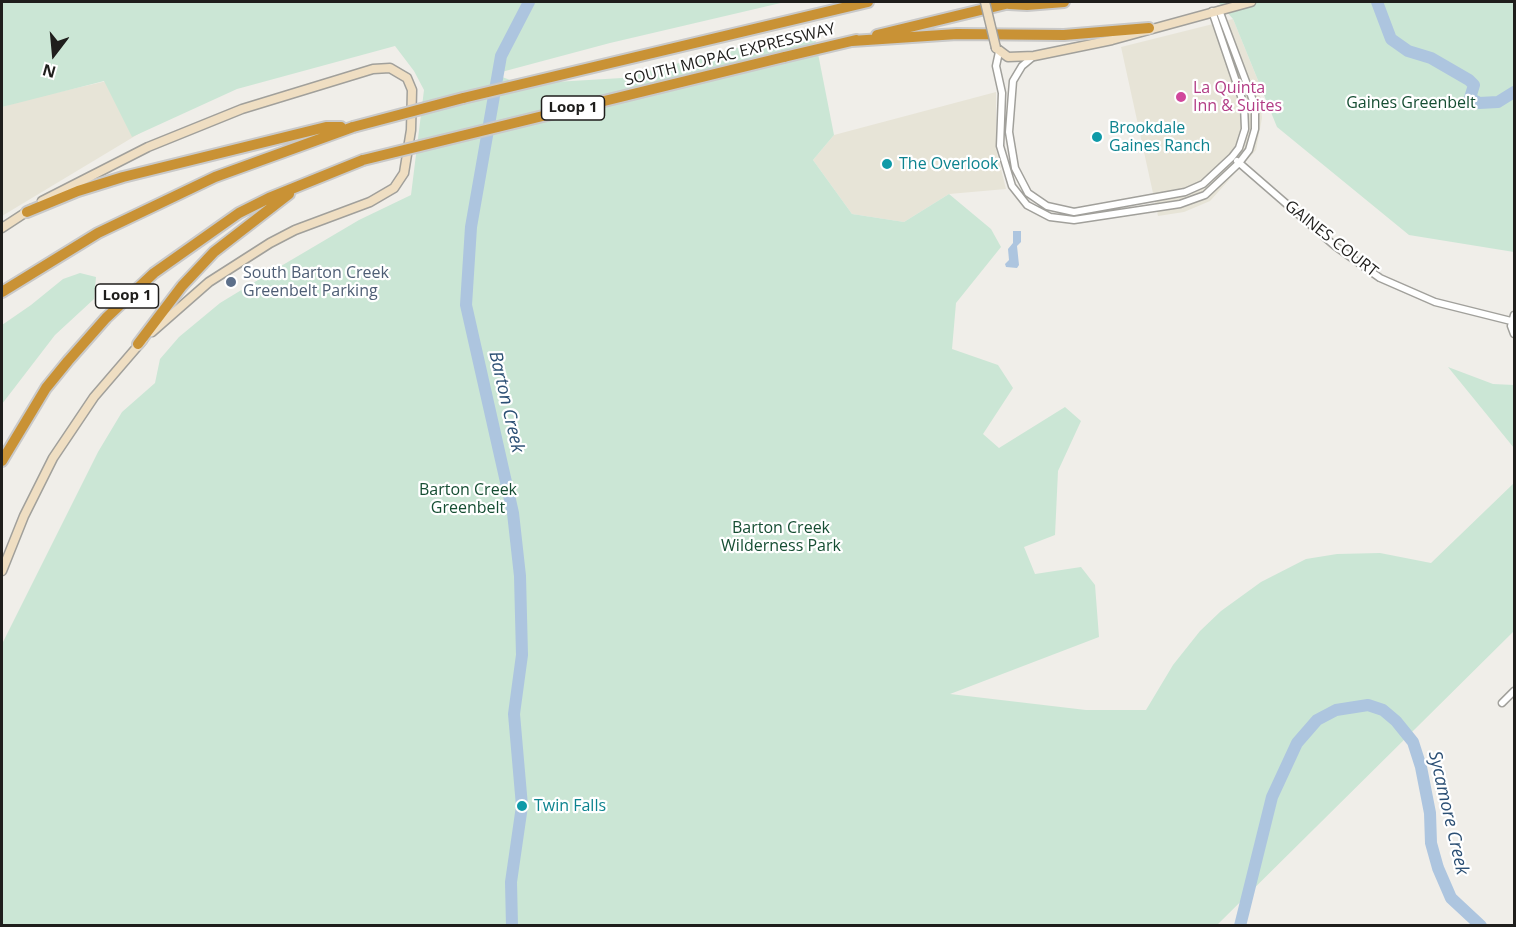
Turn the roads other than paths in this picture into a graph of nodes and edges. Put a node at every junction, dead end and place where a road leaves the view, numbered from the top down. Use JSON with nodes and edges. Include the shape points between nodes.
{"nodes":[{"id":1,"x":868,"y":2,"type":"edge"},
{"id":2,"x":985,"y":2,"type":"edge"},
{"id":3,"x":1064,"y":2,"type":"edge"},
{"id":4,"x":1251,"y":2,"type":"edge"},
{"id":5,"x":1010,"y":3,"type":"edge"},
{"id":6,"x":1215,"y":10,"type":"junction"},
{"id":7,"x":1149,"y":28,"type":"junction"},
{"id":8,"x":852,"y":41,"type":"junction"},
{"id":9,"x":998,"y":50,"type":"junction"},
{"id":10,"x":1034,"y":56,"type":"junction"},
{"id":11,"x":1236,"y":58,"type":"junction"},
{"id":12,"x":1228,"y":61,"type":"junction"},
{"id":13,"x":1001,"y":116,"type":"junction"},
{"id":14,"x":1011,"y":117,"type":"junction"},
{"id":15,"x":353,"y":127,"type":"junction"},
{"id":16,"x":1232,"y":157,"type":"junction"},
{"id":17,"x":1239,"y":163,"type":"junction"},
{"id":18,"x":302,"y":186,"type":"junction"},
{"id":19,"x":27,"y":212,"type":"junction"},
{"id":20,"x":1074,"y":212,"type":"junction"},
{"id":21,"x":1074,"y":220,"type":"junction"},
{"id":22,"x":2,"y":228,"type":"edge"},
{"id":23,"x":2,"y":292,"type":"edge"},
{"id":24,"x":1513,"y":318,"type":"edge"},
{"id":25,"x":1515,"y":334,"type":"edge"},
{"id":26,"x":138,"y":344,"type":"junction"},
{"id":27,"x":2,"y":461,"type":"edge"},
{"id":28,"x":2,"y":571,"type":"edge"},
{"id":29,"x":1515,"y":691,"type":"edge"},
{"id":30,"x":1502,"y":704,"type":"dead end"}],
"edges":[{"from":1,"to":15,"type":"highway","name":"SOUTH MOPAC EXPRESSWAY","number":"Loop 1","bridge":true},
{"from":2,"to":9,"type":"main road","bridge":true},
{"from":3,"to":5,"type":"highway","name":"SOUTH MOPAC EXPRESSWAY"},
{"from":4,"to":6,"type":"main road"},
{"from":5,"to":8,"type":"highway","name":"SOUTH MOPAC EXPRESSWAY","number":"Loop 1"},
{"from":6,"to":7,"type":"main road"},
{"from":6,"to":11,"type":"street"},
{"from":6,"to":12,"type":"street"},
{"from":7,"to":8,"type":"highway","via":[[1064,35],[957,34]]},
{"from":7,"to":10,"type":"main road"},
{"from":8,"to":18,"type":"highway","name":"SOUTH MOPAC EXPRESSWAY","number":"Loop 1","bridge":true,"via":[[363,160]]},
{"from":9,"to":10,"type":"main road","via":[[1014,58]]},
{"from":9,"to":13,"type":"street"},
{"from":10,"to":14,"type":"street","via":[[1013,81]]},
{"from":11,"to":12,"type":"street"},
{"from":11,"to":17,"type":"street","via":[[1256,116],[1253,138]]},
{"from":12,"to":16,"type":"street","via":[[1246,118],[1242,139]]},
{"from":13,"to":14,"type":"street"},
{"from":13,"to":21,"type":"street","via":[[1000,146],[1018,195],[1037,212]]},
{"from":14,"to":20,"type":"street","via":[[1011,154],[1022,184],[1047,206]]},
{"from":15,"to":19,"type":"highway","via":[[326,128],[123,177]]},
{"from":15,"to":23,"type":"highway","name":"SOUTH MOPAC EXPRESSWAY","number":"Loop 1","via":[[215,177],[98,233]]},
{"from":16,"to":17,"type":"street","name":"GAINES COURT"},
{"from":16,"to":20,"type":"street","via":[[1203,184],[1185,192]]},
{"from":17,"to":21,"type":"street","via":[[1205,195],[1190,202]]},
{"from":17,"to":24,"type":"street","name":"GAINES COURT","via":[[1335,246],[1380,278],[1435,302]]},
{"from":18,"to":26,"type":"highway","via":[[214,252],[182,286]]},
{"from":18,"to":27,"type":"highway","name":"SOUTH MOPAC EXPRESSWAY","number":"Loop 1","via":[[239,213],[179,253],[128,296],[88,336],[46,388]]},
{"from":19,"to":22,"type":"main road"},
{"from":19,"to":26,"type":"main road","via":[[108,166],[242,109],[372,69],[390,68],[407,78],[412,90],[411,130],[404,173],[393,188],[370,202],[270,243],[209,282]]},
{"from":20,"to":21,"type":"street"},
{"from":24,"to":25,"type":"street","name":"GAINES COURT"},
{"from":26,"to":28,"type":"main road","via":[[94,397],[53,458]]},
{"from":29,"to":30,"type":"street"}]}
